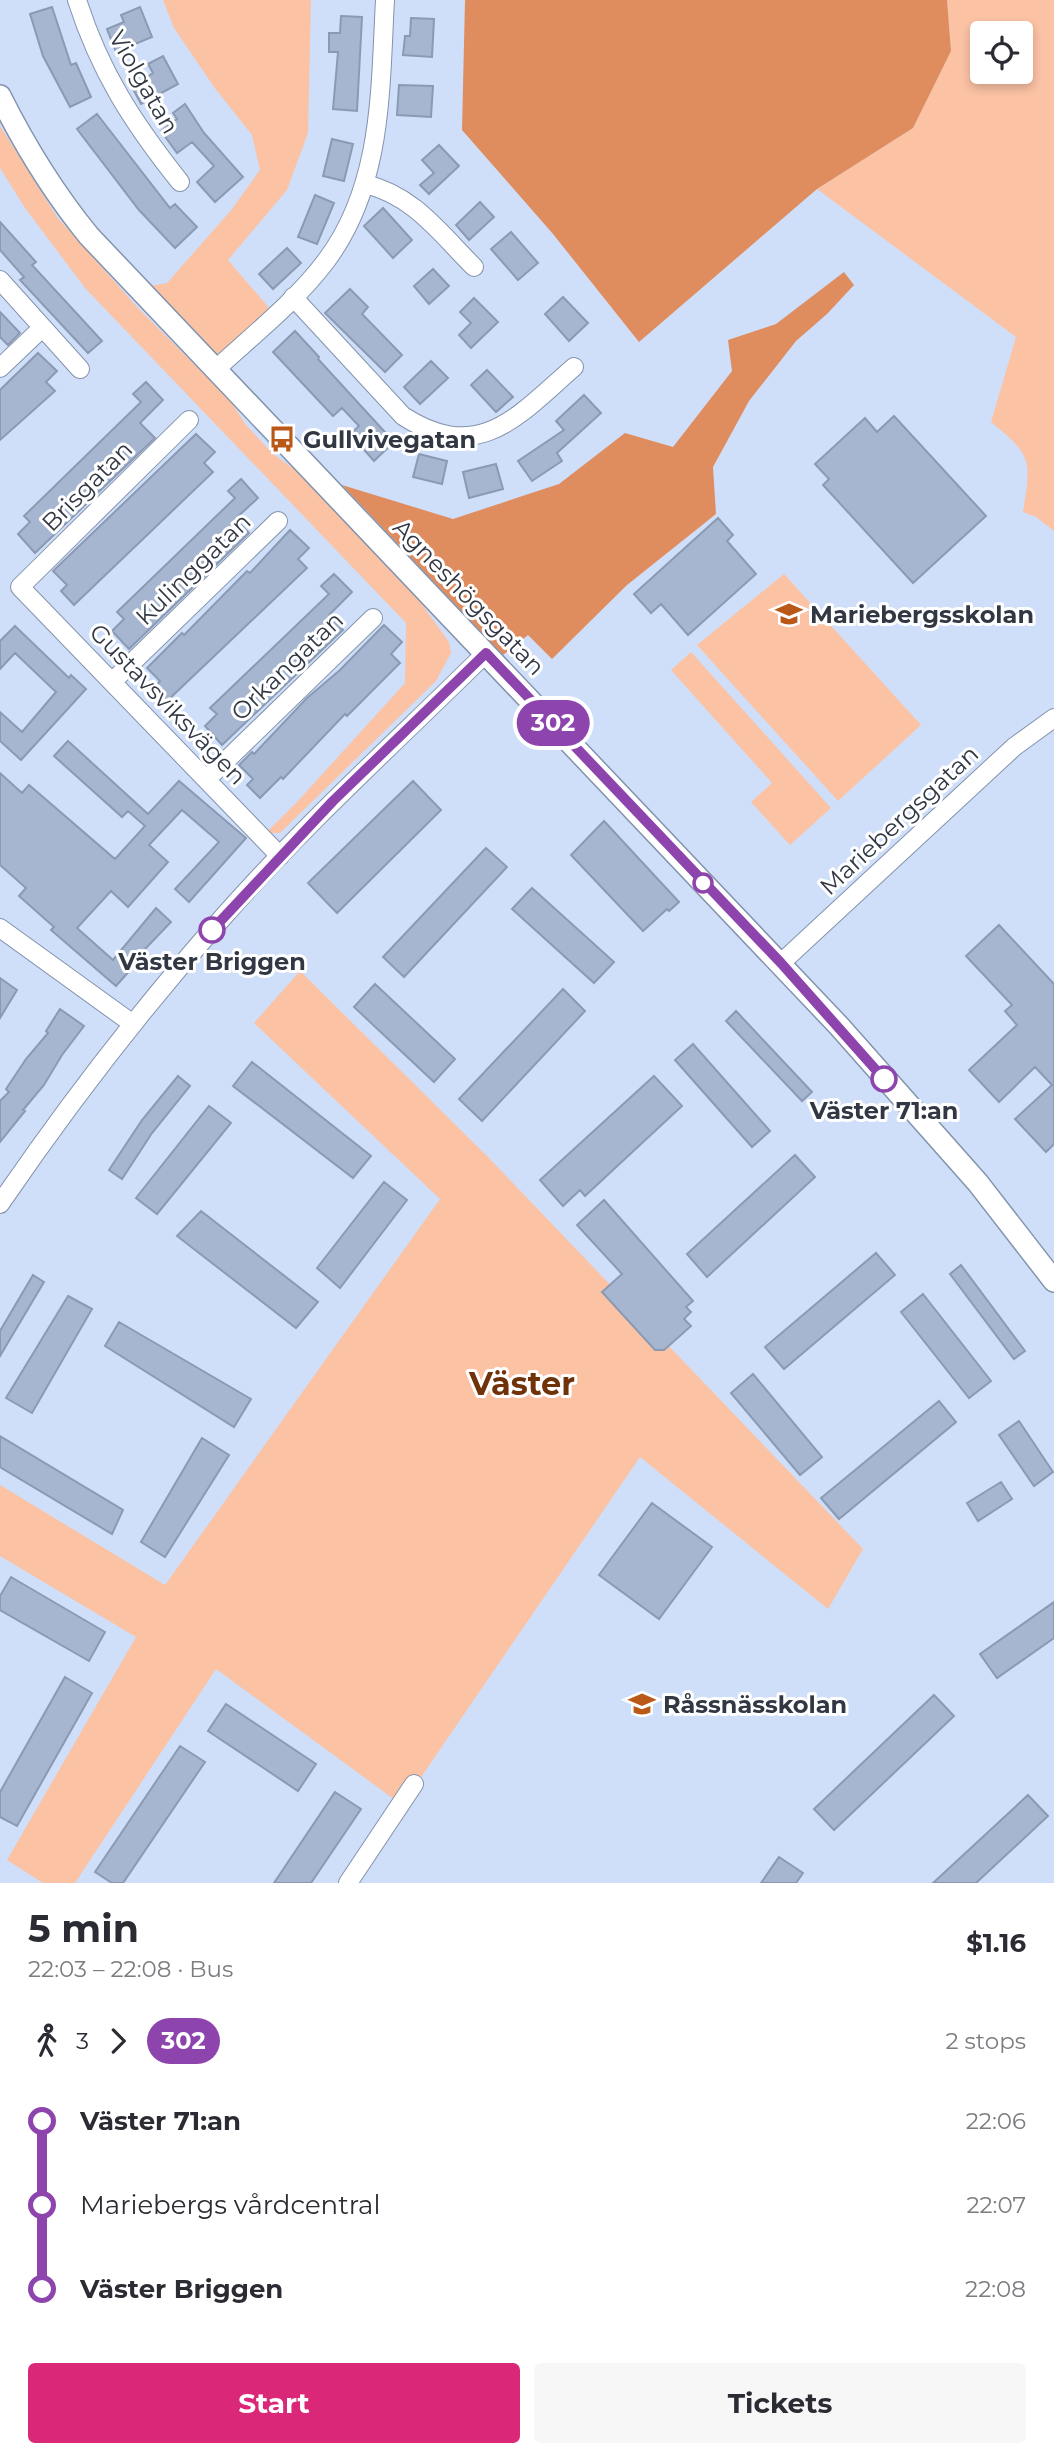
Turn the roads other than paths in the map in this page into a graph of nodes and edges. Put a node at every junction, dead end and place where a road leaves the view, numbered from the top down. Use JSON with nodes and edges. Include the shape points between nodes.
{"nodes":[{"id":1,"x":77,"y":0,"type":"edge"},
{"id":2,"x":385,"y":0,"type":"edge"},
{"id":3,"x":0,"y":96,"type":"edge"},
{"id":4,"x":180,"y":182,"type":"dead end"},
{"id":5,"x":365,"y":184,"type":"junction"},
{"id":6,"x":474,"y":267,"type":"dead end"},
{"id":7,"x":0,"y":280,"type":"edge"},
{"id":8,"x":293,"y":297,"type":"junction"},
{"id":9,"x":42,"y":328,"type":"junction"},
{"id":10,"x":0,"y":368,"type":"edge"},
{"id":11,"x":574,"y":368,"type":"dead end"},
{"id":12,"x":80,"y":369,"type":"dead end"},
{"id":13,"x":216,"y":369,"type":"junction"},
{"id":14,"x":189,"y":420,"type":"dead end"},
{"id":15,"x":278,"y":522,"type":"dead end"},
{"id":16,"x":20,"y":587,"type":"joint"},
{"id":17,"x":373,"y":618,"type":"dead end"},
{"id":18,"x":486,"y":653,"type":"junction"},
{"id":19,"x":113,"y":682,"type":"junction"},
{"id":20,"x":1054,"y":718,"type":"edge"},
{"id":21,"x":206,"y":779,"type":"junction"},
{"id":22,"x":280,"y":856,"type":"junction"},
{"id":23,"x":0,"y":928,"type":"edge"},
{"id":24,"x":781,"y":963,"type":"junction"},
{"id":25,"x":133,"y":1024,"type":"junction"},
{"id":26,"x":0,"y":1204,"type":"edge"},
{"id":27,"x":1054,"y":1281,"type":"edge"},
{"id":28,"x":414,"y":1784,"type":"dead end"},
{"id":29,"x":348,"y":1883,"type":"edge"}],
"edges":[{"from":1,"to":4,"type":"street","name":"Violgatan","via":[[112,85],[140,132]]},
{"from":2,"to":5,"type":"street","via":[[378,122]]},
{"from":3,"to":13,"type":"street","name":"Agneshögsgatan","via":[[31,155],[73,216]]},
{"from":5,"to":6,"type":"street","via":[[410,203]]},
{"from":5,"to":8,"type":"street","via":[[336,245]]},
{"from":7,"to":9,"type":"street"},
{"from":8,"to":11,"type":"street","via":[[403,416],[440,433],[489,432],[519,415]]},
{"from":8,"to":13,"type":"street"},
{"from":9,"to":10,"type":"street"},
{"from":9,"to":12,"type":"street"},
{"from":13,"to":18,"type":"street","name":"Agneshögsgatan"},
{"from":14,"to":16,"type":"street","name":"Brisgatan"},
{"from":15,"to":19,"type":"street","name":"Kulinggatan"},
{"from":16,"to":19,"type":"street","name":"Gustavsviksvägen"},
{"from":17,"to":21,"type":"street","name":"Orkangatan"},
{"from":18,"to":22,"type":"street"},
{"from":18,"to":24,"type":"street","name":"Agneshögsgatan"},
{"from":19,"to":21,"type":"street","name":"Gustavsviksvägen"},
{"from":20,"to":24,"type":"street","name":"Mariebergsgatan","via":[[991,767]]},
{"from":21,"to":22,"type":"street","name":"Gustavsviksvägen"},
{"from":22,"to":25,"type":"street"},
{"from":23,"to":25,"type":"street"},
{"from":24,"to":27,"type":"street","name":"Agneshögsgatan","via":[[952,1153]]},
{"from":25,"to":26,"type":"street"},
{"from":28,"to":29,"type":"street"}]}
